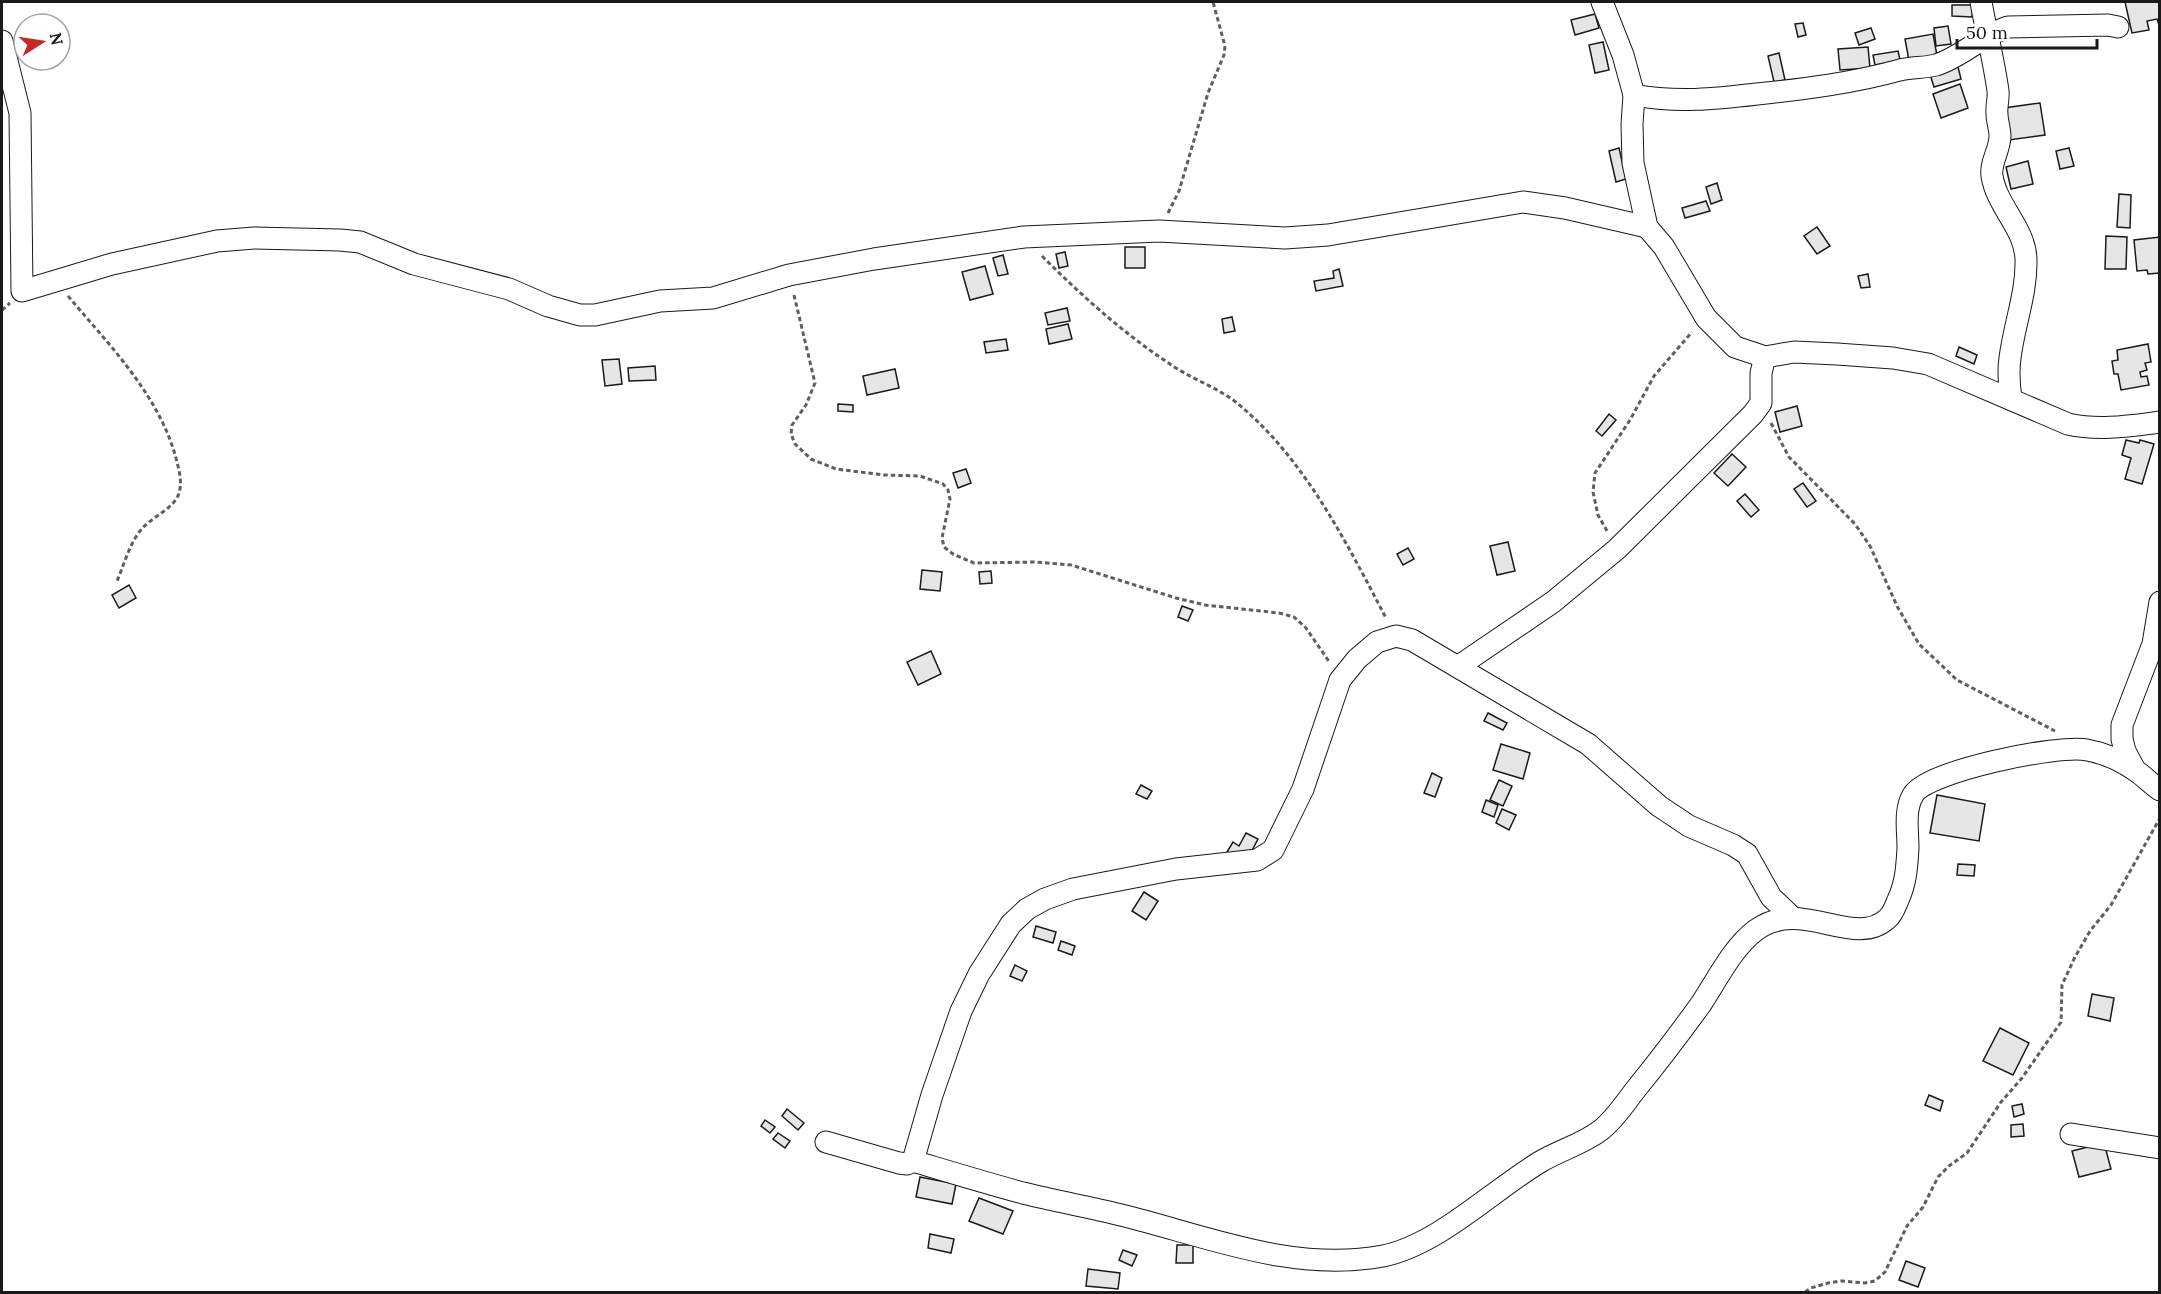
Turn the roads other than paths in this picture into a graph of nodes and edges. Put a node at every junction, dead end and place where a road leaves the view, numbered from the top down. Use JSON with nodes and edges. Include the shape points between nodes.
{"nodes":[{"id":1,"x":1602,"y":2,"type":"edge"},
{"id":2,"x":1981,"y":2,"type":"edge"},
{"id":3,"x":2118,"y":27,"type":"dead end"},
{"id":4,"x":1988,"y":38,"type":"junction"},
{"id":5,"x":2,"y":41,"type":"edge"},
{"id":6,"x":1634,"y":95,"type":"junction"},
{"id":7,"x":1647,"y":227,"type":"junction"},
{"id":8,"x":1765,"y":357,"type":"junction"},
{"id":9,"x":2011,"y":399,"type":"junction"},
{"id":10,"x":2160,"y":422,"type":"edge"},
{"id":11,"x":2160,"y":602,"type":"edge"},
{"id":12,"x":1459,"y":666,"type":"junction"},
{"id":13,"x":2135,"y":770,"type":"junction"},
{"id":14,"x":2160,"y":790,"type":"edge"},
{"id":15,"x":1792,"y":917,"type":"junction"},
{"id":16,"x":2071,"y":1134,"type":"dead end"},
{"id":17,"x":826,"y":1142,"type":"dead end"},
{"id":18,"x":2160,"y":1148,"type":"edge"},
{"id":19,"x":913,"y":1161,"type":"junction"}],
"edges":[{"from":1,"to":6,"type":"street"},
{"from":2,"to":4,"type":"street"},
{"from":3,"to":4,"type":"street","via":[[2028,26],[1997,31]]},
{"from":4,"to":6,"type":"street","via":[[1935,65],[1821,87],[1700,101]]},
{"from":4,"to":9,"type":"street","via":[[1998,94],[2000,135],[1992,176],[2006,212],[2023,240],[2026,258],[2026,277],[2010,358]]},
{"from":5,"to":7,"type":"street","via":[[20,113],[22,291],[112,264],[217,242],[254,238],[340,240],[360,242],[414,264],[509,289],[580,315],[660,301],[713,298],[789,275],[1024,237],[1159,231],[1285,238],[1328,235],[1523,202]]},
{"from":6,"to":7,"type":"street","via":[[1633,163]]},
{"from":7,"to":8,"type":"street","via":[[1664,247],[1706,318],[1735,347]]},
{"from":8,"to":9,"type":"street","via":[[1794,352],[1893,358],[1928,364]]},
{"from":8,"to":12,"type":"street","via":[[1761,403],[1753,414],[1617,549],[1553,602]]},
{"from":9,"to":10,"type":"street","via":[[2086,428]]},
{"from":11,"to":13,"type":"street","via":[[2153,644],[2122,725],[2125,751]]},
{"from":12,"to":15,"type":"street","via":[[1588,744],[1659,806],[1689,826],[1747,854],[1771,897]]},
{"from":12,"to":19,"type":"street","via":[[1412,640],[1396,636],[1377,642],[1357,659],[1340,680],[1303,789],[1273,850],[1257,860],[1176,868],[1073,889],[1027,909],[1011,924],[979,974],[962,1011]]},
{"from":13,"to":14,"type":"street"},
{"from":13,"to":15,"type":"street","via":[[2104,754],[2081,748],[2004,759],[1955,771],[1921,785],[1912,796],[1907,816],[1905,885],[1893,914],[1875,927],[1860,930]]},
{"from":15,"to":19,"type":"street","via":[[1759,927],[1743,941],[1639,1087],[1602,1129],[1538,1163],[1426,1238],[1384,1256],[1318,1261],[1279,1257],[1023,1193]]},
{"from":16,"to":18,"type":"street"},
{"from":17,"to":19,"type":"street","via":[[899,1163]]}]}
